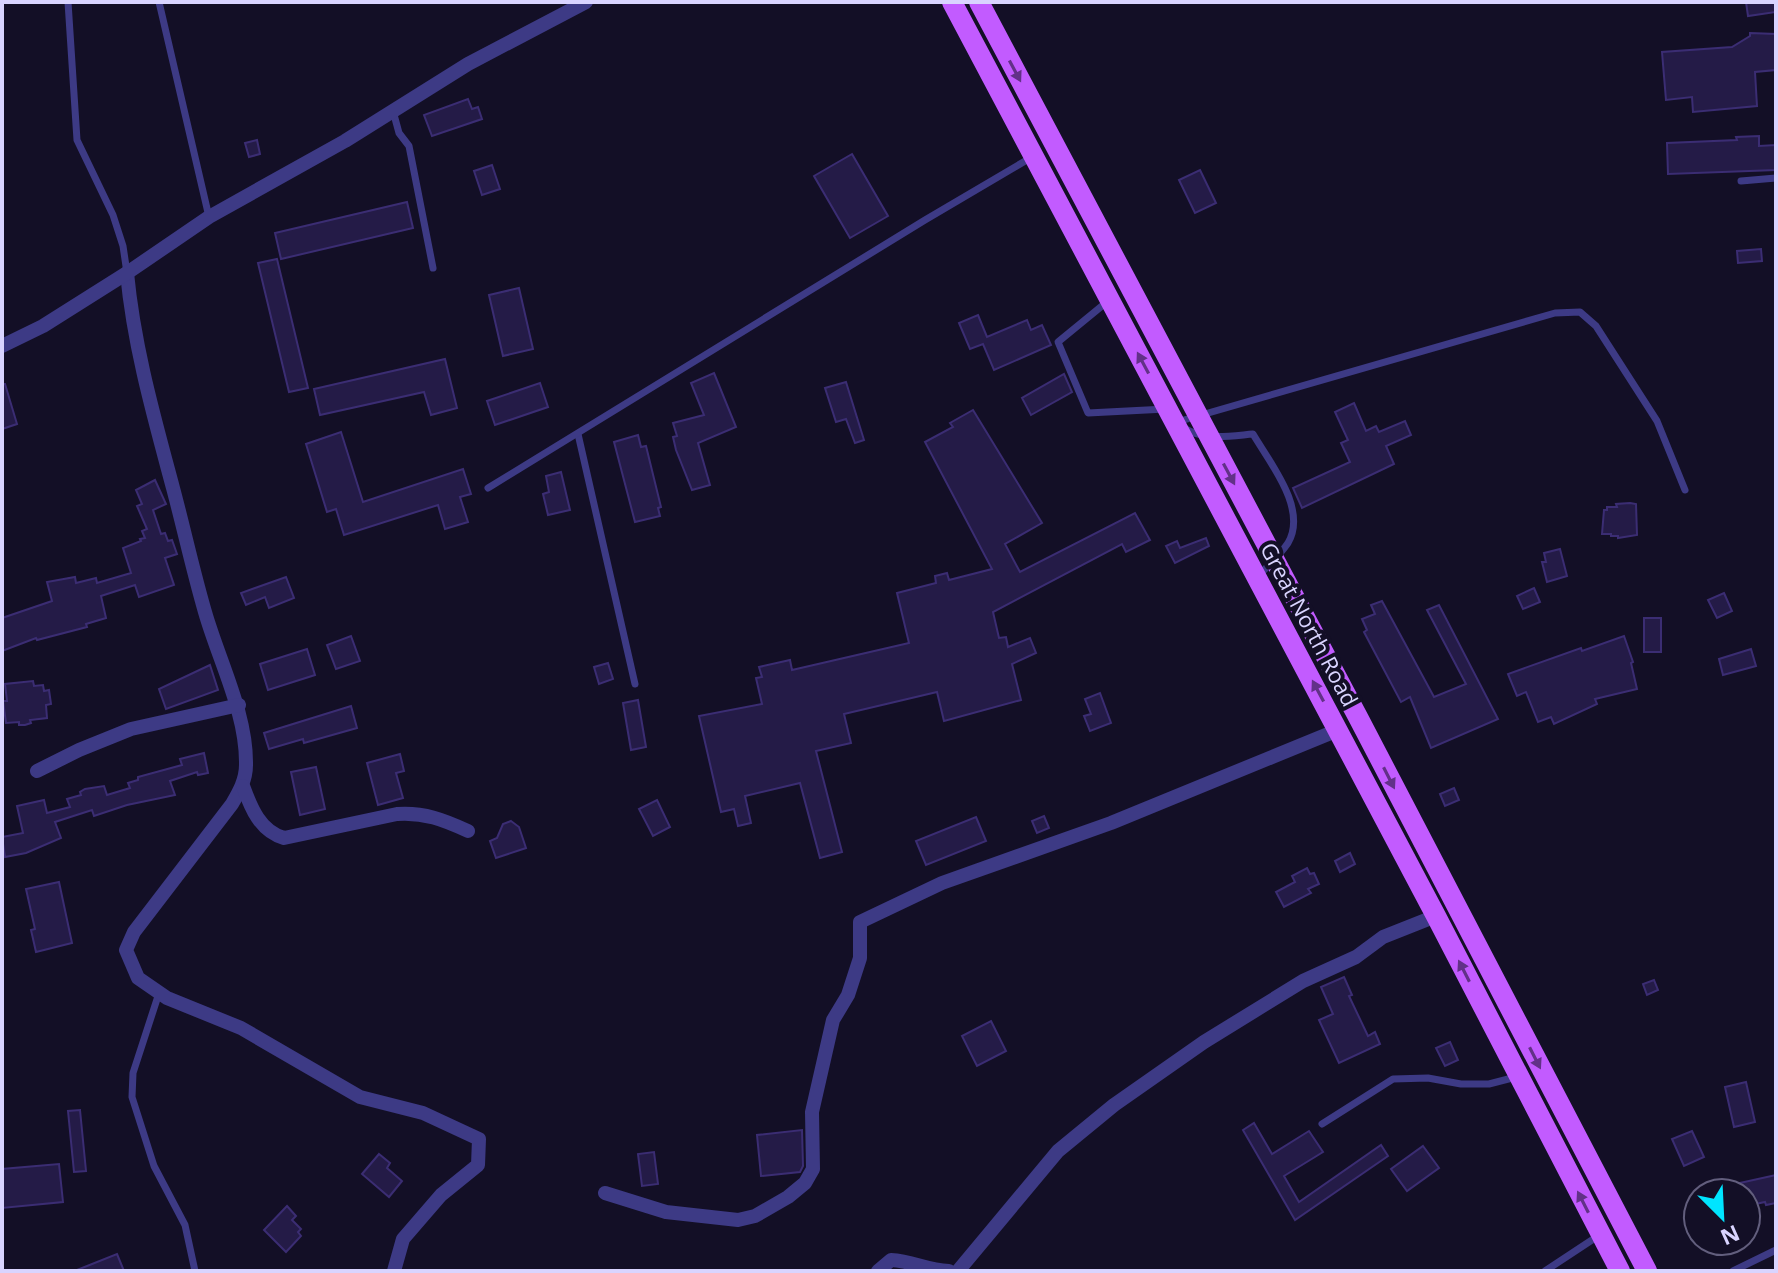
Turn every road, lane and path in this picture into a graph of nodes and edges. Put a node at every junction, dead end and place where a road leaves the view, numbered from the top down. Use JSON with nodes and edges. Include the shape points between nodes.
{"nodes":[{"id":1,"x":68,"y":2,"type":"edge"},
{"id":2,"x":159,"y":2,"type":"edge"},
{"id":3,"x":586,"y":2,"type":"edge"},
{"id":4,"x":952,"y":2,"type":"edge"},
{"id":5,"x":979,"y":2,"type":"edge"},
{"id":6,"x":393,"y":111,"type":"junction"},
{"id":7,"x":1034,"y":156,"type":"junction"},
{"id":8,"x":1776,"y":178,"type":"edge"},
{"id":9,"x":1741,"y":181,"type":"dead end"},
{"id":10,"x":209,"y":217,"type":"junction"},
{"id":11,"x":433,"y":268,"type":"dead end"},
{"id":12,"x":127,"y":273,"type":"junction"},
{"id":13,"x":1110,"y":299,"type":"junction"},
{"id":14,"x":2,"y":346,"type":"edge"},
{"id":15,"x":1171,"y":416,"type":"junction"},
{"id":16,"x":1198,"y":416,"type":"junction"},
{"id":17,"x":578,"y":434,"type":"junction"},
{"id":18,"x":1209,"y":437,"type":"junction"},
{"id":19,"x":488,"y":488,"type":"dead end"},
{"id":20,"x":1685,"y":490,"type":"dead end"},
{"id":21,"x":1274,"y":558,"type":"junction"},
{"id":22,"x":1258,"y":577,"type":"junction"},
{"id":23,"x":635,"y":684,"type":"dead end"},
{"id":24,"x":239,"y":705,"type":"junction"},
{"id":25,"x":1338,"y":730,"type":"junction"},
{"id":26,"x":37,"y":771,"type":"dead end"},
{"id":27,"x":243,"y":786,"type":"junction"},
{"id":28,"x":468,"y":831,"type":"dead end"},
{"id":29,"x":1436,"y":916,"type":"junction"},
{"id":30,"x":159,"y":993,"type":"junction"},
{"id":31,"x":1518,"y":1077,"type":"junction"},
{"id":32,"x":1322,"y":1124,"type":"dead end"},
{"id":33,"x":605,"y":1193,"type":"dead end"},
{"id":34,"x":1600,"y":1235,"type":"junction"},
{"id":35,"x":1776,"y":1250,"type":"edge"},
{"id":36,"x":195,"y":1271,"type":"edge"},
{"id":37,"x":394,"y":1271,"type":"edge"},
{"id":38,"x":878,"y":1271,"type":"edge"},
{"id":39,"x":949,"y":1271,"type":"edge"},
{"id":40,"x":958,"y":1271,"type":"edge"},
{"id":41,"x":1545,"y":1271,"type":"edge"},
{"id":42,"x":1620,"y":1271,"type":"edge"},
{"id":43,"x":1647,"y":1271,"type":"edge"},
{"id":44,"x":1733,"y":1271,"type":"edge"}],
"edges":[{"from":1,"to":12,"type":"lane","via":[[77,140],[113,215]]},
{"from":2,"to":10,"type":"lane"},
{"from":3,"to":6,"type":"street","via":[[468,64]]},
{"from":4,"to":7,"type":"main road","name":"Great North Road"},
{"from":5,"to":16,"type":"main road","name":"Great North Road","one_way":true},
{"from":6,"to":10,"type":"street"},
{"from":6,"to":11,"type":"lane","via":[[409,146]]},
{"from":7,"to":13,"type":"main road","name":"Great North Road"},
{"from":7,"to":17,"type":"lane"},
{"from":8,"to":9,"type":"lane"},
{"from":10,"to":12,"type":"street"},
{"from":12,"to":14,"type":"street"},
{"from":12,"to":24,"type":"street","via":[[132,325],[196,583]]},
{"from":15,"to":13,"type":"main road","name":"Great North Road","one_way":true},
{"from":13,"to":15,"type":"lane","via":[[1058,342],[1088,413]]},
{"from":15,"to":16,"type":"lane"},
{"from":15,"to":18,"type":"lane","via":[[1194,435]]},
{"from":15,"to":22,"type":"main road","name":"Great North Road"},
{"from":16,"to":18,"type":"main road","name":"Great North Road"},
{"from":16,"to":20,"type":"lane","via":[[1555,313],[1580,312],[1596,326],[1657,421]]},
{"from":17,"to":19,"type":"lane"},
{"from":17,"to":23,"type":"lane"},
{"from":18,"to":21,"type":"main road","name":"Great North Road","one_way":true},
{"from":18,"to":21,"type":"lane","via":[[1253,434],[1281,482],[1294,527]]},
{"from":21,"to":22,"type":"lane"},
{"from":21,"to":43,"type":"main road","name":"Great North Road","one_way":true},
{"from":25,"to":22,"type":"main road","name":"Great North Road","one_way":true},
{"from":24,"to":26,"type":"street","via":[[131,729]]},
{"from":24,"to":27,"type":"street"},
{"from":25,"to":29,"type":"main road","name":"Great North Road"},
{"from":25,"to":33,"type":"street","via":[[1111,823],[942,883],[860,922],[860,958],[833,1020],[812,1112],[813,1169],[788,1197],[755,1216],[726,1220],[666,1212]]},
{"from":27,"to":28,"type":"street","via":[[261,822],[271,834],[284,838],[414,813]]},
{"from":27,"to":30,"type":"street","via":[[126,950],[138,978]]},
{"from":31,"to":29,"type":"main road","name":"Great North Road","one_way":true},
{"from":29,"to":40,"type":"street","via":[[1383,937],[1356,957],[1303,981],[1114,1105],[1058,1151]]},
{"from":30,"to":36,"type":"lane","via":[[133,1073],[132,1097],[154,1166],[185,1225]]},
{"from":30,"to":37,"type":"street","via":[[241,1028],[360,1097],[423,1113],[479,1139],[478,1165],[441,1195],[403,1239]]},
{"from":31,"to":32,"type":"lane","via":[[1489,1084],[1393,1079]]},
{"from":34,"to":31,"type":"main road","name":"Great North Road","one_way":true},
{"from":34,"to":41,"type":"lane"},
{"from":34,"to":42,"type":"main road","name":"Great North Road"},
{"from":35,"to":44,"type":"lane"},
{"from":38,"to":39,"type":"street","via":[[891,1260]]}]}
